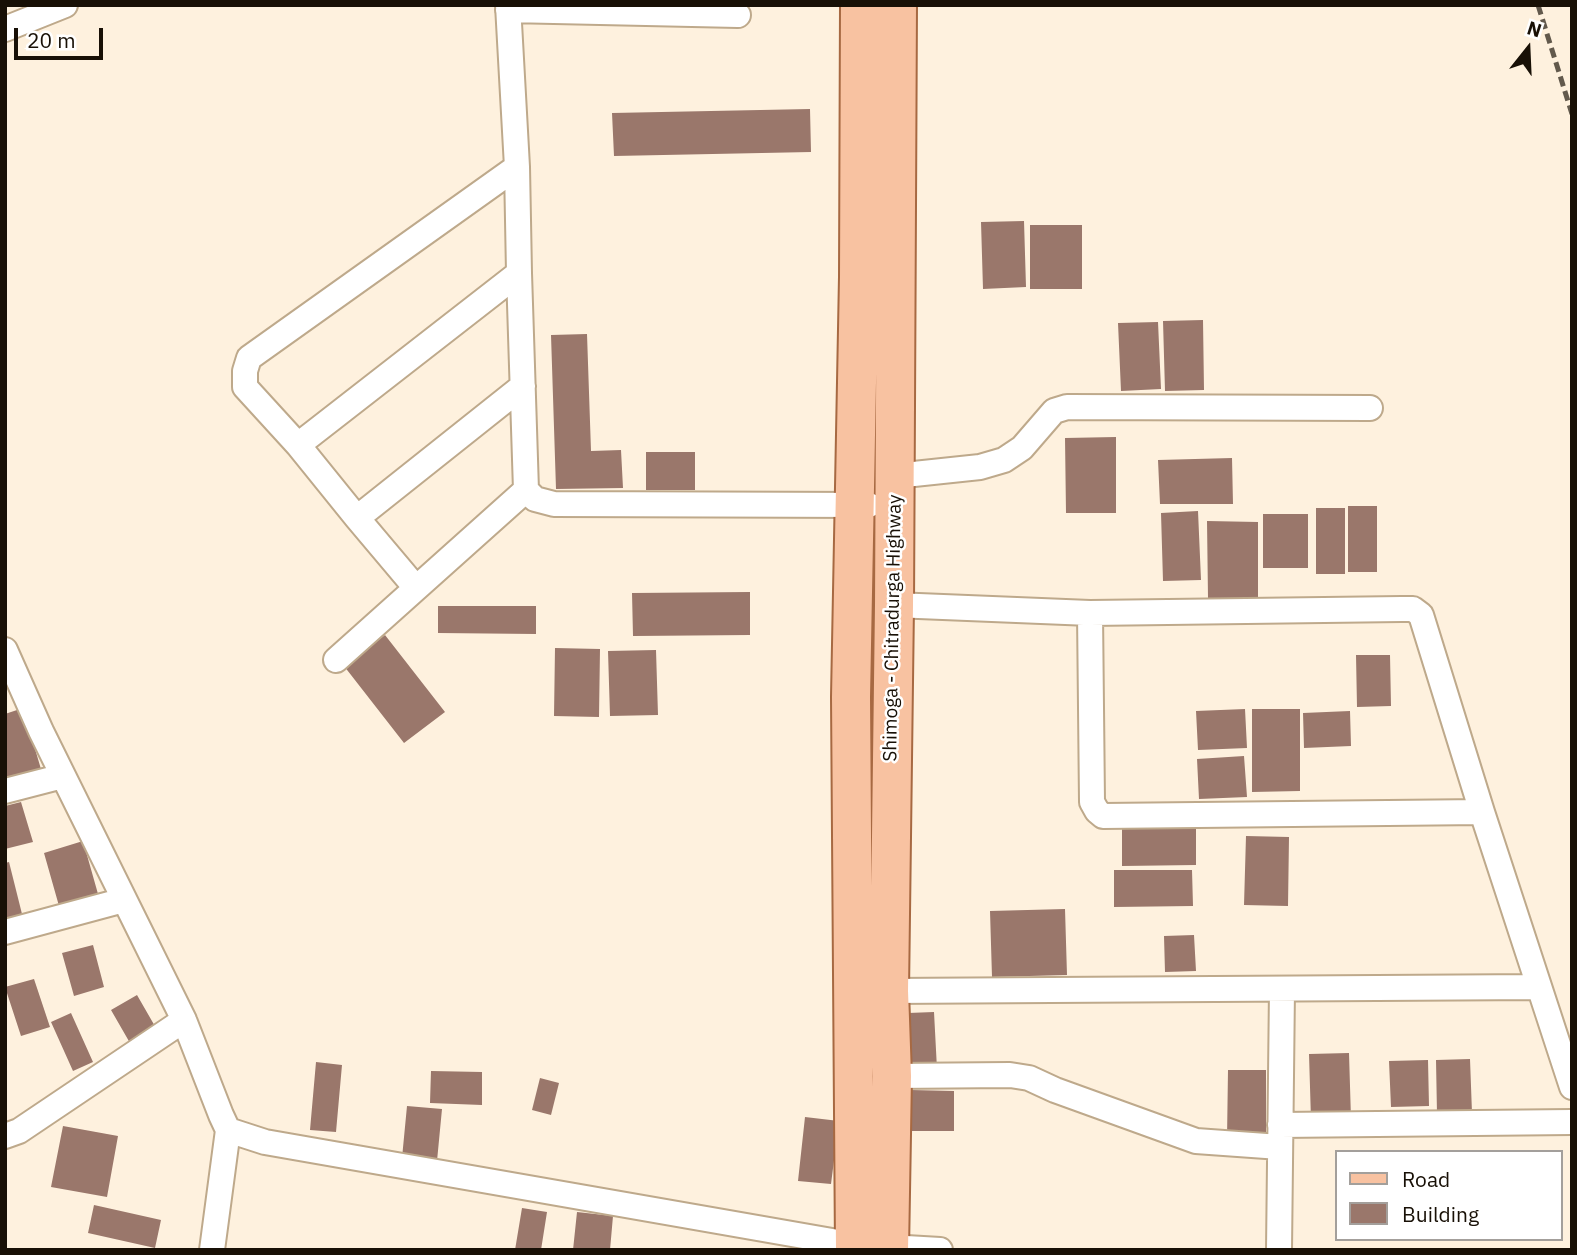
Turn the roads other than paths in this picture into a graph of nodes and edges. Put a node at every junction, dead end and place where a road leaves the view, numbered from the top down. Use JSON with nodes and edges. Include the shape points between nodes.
{"nodes":[{"id":1,"x":65,"y":5,"type":"edge"},
{"id":2,"x":860,"y":5,"type":"edge"},
{"id":3,"x":897,"y":5,"type":"edge"},
{"id":4,"x":508,"y":8,"type":"edge"},
{"id":5,"x":738,"y":15,"type":"dead end"},
{"id":6,"x":5,"y":29,"type":"edge"},
{"id":7,"x":517,"y":167,"type":"junction"},
{"id":8,"x":519,"y":273,"type":"junction"},
{"id":9,"x":523,"y":386,"type":"junction"},
{"id":10,"x":1370,"y":408,"type":"dead end"},
{"id":11,"x":298,"y":445,"type":"junction"},
{"id":12,"x":526,"y":490,"type":"junction"},
{"id":13,"x":895,"y":491,"type":"junction"},
{"id":14,"x":855,"y":505,"type":"junction"},
{"id":15,"x":357,"y":518,"type":"junction"},
{"id":16,"x":416,"y":588,"type":"junction"},
{"id":17,"x":894,"y":605,"type":"junction"},
{"id":18,"x":1090,"y":613,"type":"junction"},
{"id":19,"x":5,"y":650,"type":"edge"},
{"id":20,"x":336,"y":660,"type":"dead end"},
{"id":21,"x":63,"y":776,"type":"junction"},
{"id":22,"x":5,"y":791,"type":"edge"},
{"id":23,"x":1482,"y":812,"type":"junction"},
{"id":24,"x":124,"y":900,"type":"junction"},
{"id":25,"x":5,"y":932,"type":"edge"},
{"id":26,"x":1539,"y":987,"type":"junction"},
{"id":27,"x":1282,"y":989,"type":"junction"},
{"id":28,"x":889,"y":991,"type":"junction"},
{"id":29,"x":184,"y":1020,"type":"junction"},
{"id":30,"x":892,"y":1076,"type":"junction"},
{"id":31,"x":1572,"y":1087,"type":"edge"},
{"id":32,"x":1572,"y":1122,"type":"edge"},
{"id":33,"x":228,"y":1130,"type":"junction"},
{"id":34,"x":5,"y":1136,"type":"edge"},
{"id":35,"x":1280,"y":1136,"type":"junction"},
{"id":36,"x":872,"y":1248,"type":"edge"},
{"id":37,"x":212,"y":1250,"type":"edge"},
{"id":38,"x":940,"y":1250,"type":"edge"},
{"id":39,"x":1279,"y":1250,"type":"edge"}],
"edges":[{"from":1,"to":6,"type":"street"},
{"from":2,"to":14,"type":"main road","name":"Shimoga - Chitradurga Highway"},
{"from":3,"to":13,"type":"main road","name":"Shimoga - Chitradurga Highway"},
{"from":4,"to":5,"type":"street"},
{"from":4,"to":7,"type":"street"},
{"from":7,"to":8,"type":"street"},
{"from":7,"to":11,"type":"street","via":[[249,358],[245,387]]},
{"from":8,"to":9,"type":"street"},
{"from":8,"to":11,"type":"street"},
{"from":9,"to":12,"type":"street"},
{"from":9,"to":15,"type":"street"},
{"from":10,"to":13,"type":"street","via":[[1067,407],[1054,411],[1022,448],[1004,460]]},
{"from":11,"to":15,"type":"street"},
{"from":12,"to":14,"type":"street","via":[[535,499],[554,504]]},
{"from":12,"to":16,"type":"street"},
{"from":13,"to":14,"type":"street"},
{"from":13,"to":17,"type":"main road","name":"Shimoga - Chitradurga Highway"},
{"from":14,"to":36,"type":"main road","name":"Shimoga - Chitradurga Highway","via":[[851,697]]},
{"from":15,"to":16,"type":"street"},
{"from":16,"to":20,"type":"street"},
{"from":17,"to":18,"type":"street"},
{"from":17,"to":28,"type":"main road","name":"Shimoga - Chitradurga Highway"},
{"from":18,"to":23,"type":"street","via":[[1412,609],[1421,615]]},
{"from":18,"to":23,"type":"street","via":[[1092,802],[1103,816]]},
{"from":19,"to":21,"type":"street"},
{"from":21,"to":22,"type":"street"},
{"from":21,"to":24,"type":"street"},
{"from":23,"to":26,"type":"street"},
{"from":24,"to":25,"type":"street"},
{"from":24,"to":29,"type":"street"},
{"from":26,"to":27,"type":"street"},
{"from":26,"to":31,"type":"street"},
{"from":27,"to":28,"type":"street"},
{"from":27,"to":35,"type":"street"},
{"from":28,"to":30,"type":"main road","name":"Shimoga - Chitradurga Highway"},
{"from":29,"to":33,"type":"street"},
{"from":29,"to":34,"type":"street"},
{"from":30,"to":35,"type":"street","via":[[1010,1075],[1029,1078],[1196,1141]]},
{"from":30,"to":36,"type":"main road","name":"Shimoga - Chitradurga Highway"},
{"from":32,"to":35,"type":"street"},
{"from":33,"to":36,"type":"street","via":[[265,1142]]},
{"from":33,"to":37,"type":"street"},
{"from":35,"to":39,"type":"street"},
{"from":36,"to":38,"type":"street"}]}
